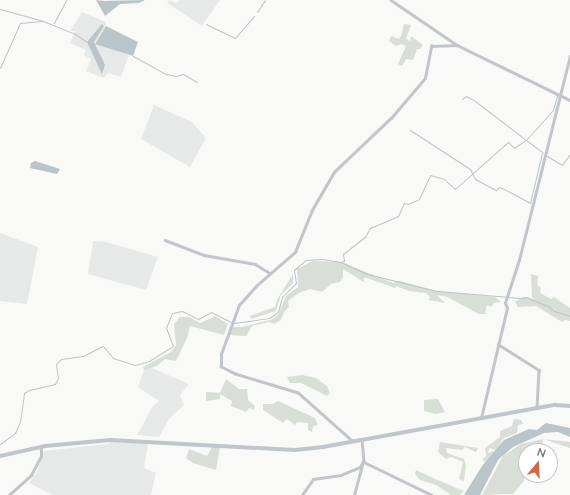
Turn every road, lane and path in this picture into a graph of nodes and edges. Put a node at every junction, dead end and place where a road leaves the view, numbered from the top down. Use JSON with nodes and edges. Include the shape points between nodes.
{"nodes":[{"id":1,"x":391,"y":0,"type":"edge"},
{"id":2,"x":457,"y":45,"type":"junction"},
{"id":3,"x":570,"y":56,"type":"edge"},
{"id":4,"x":560,"y":95,"type":"junction"},
{"id":5,"x":570,"y":100,"type":"edge"},
{"id":6,"x":165,"y":240,"type":"dead end"},
{"id":7,"x":270,"y":273,"type":"junction"},
{"id":8,"x":498,"y":344,"type":"junction"},
{"id":9,"x":570,"y":406,"type":"edge"},
{"id":10,"x":537,"y":408,"type":"junction"},
{"id":11,"x":481,"y":418,"type":"junction"},
{"id":12,"x":362,"y":439,"type":"junction"},
{"id":13,"x":352,"y":441,"type":"junction"},
{"id":14,"x":41,"y":447,"type":"junction"},
{"id":15,"x":0,"y":456,"type":"edge"},
{"id":16,"x":363,"y":460,"type":"junction"},
{"id":17,"x":362,"y":465,"type":"junction"},
{"id":18,"x":9,"y":495,"type":"edge"},
{"id":19,"x":302,"y":495,"type":"edge"},
{"id":20,"x":354,"y":495,"type":"edge"},
{"id":21,"x":432,"y":495,"type":"edge"}],
"edges":[{"from":1,"to":2,"type":"street"},
{"from":2,"to":4,"type":"street"},
{"from":2,"to":7,"type":"street","via":[[431,46],[425,78],[392,118],[338,167],[312,210],[295,252]]},
{"from":3,"to":4,"type":"street"},
{"from":4,"to":5,"type":"street"},
{"from":4,"to":8,"type":"street","via":[[518,266],[506,300],[507,308]]},
{"from":6,"to":7,"type":"street","via":[[204,255],[255,264]]},
{"from":7,"to":13,"type":"street","via":[[244,299],[232,318],[221,367],[235,374],[298,393]]},
{"from":8,"to":10,"type":"street","via":[[539,370]]},
{"from":8,"to":11,"type":"street"},
{"from":9,"to":10,"type":"main road"},
{"from":10,"to":11,"type":"main road"},
{"from":11,"to":12,"type":"main road"},
{"from":12,"to":13,"type":"main road"},
{"from":12,"to":16,"type":"street"},
{"from":13,"to":14,"type":"main road","via":[[295,450],[110,440]]},
{"from":14,"to":15,"type":"main road"},
{"from":14,"to":18,"type":"street","via":[[41,456],[31,475]]},
{"from":16,"to":17,"type":"street"},
{"from":16,"to":21,"type":"street"},
{"from":17,"to":19,"type":"street","via":[[341,475],[313,480]]},
{"from":17,"to":20,"type":"street"}]}
